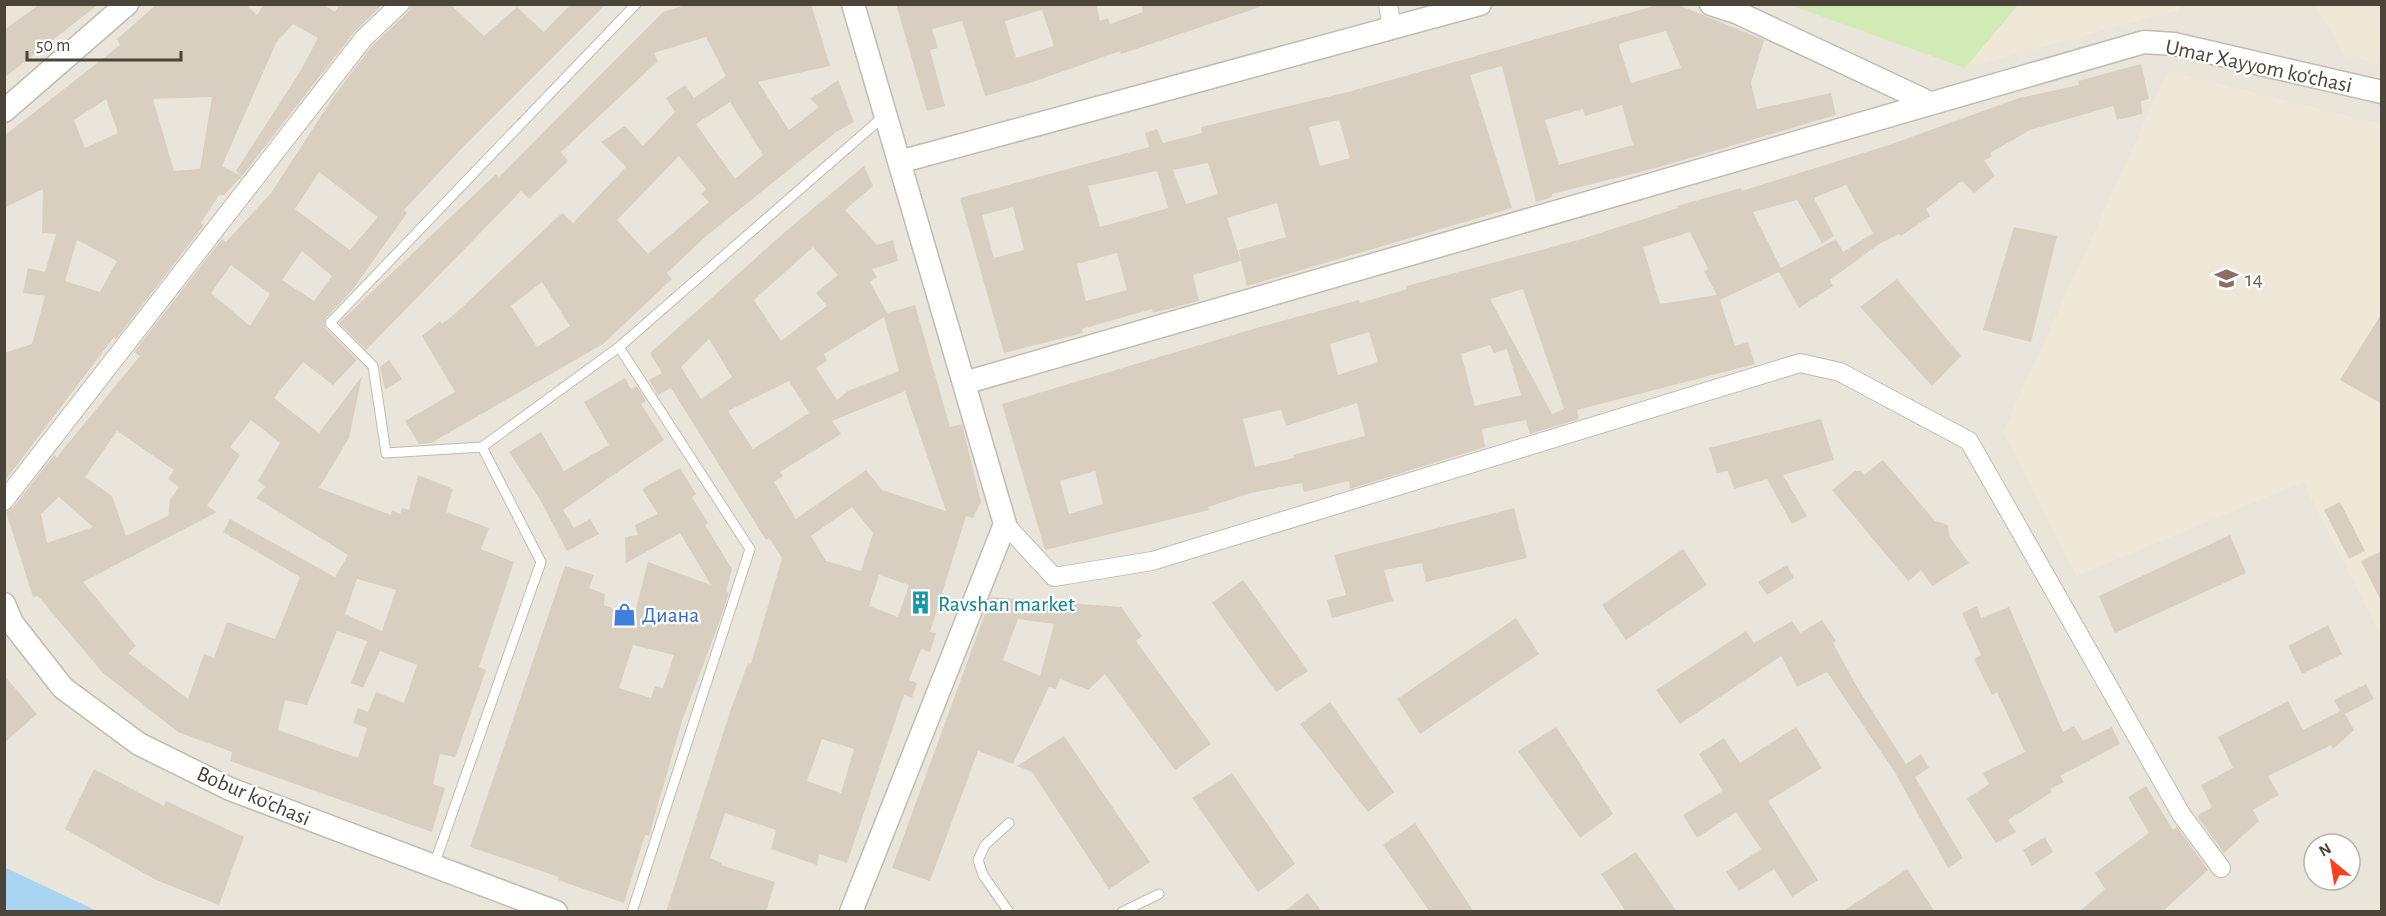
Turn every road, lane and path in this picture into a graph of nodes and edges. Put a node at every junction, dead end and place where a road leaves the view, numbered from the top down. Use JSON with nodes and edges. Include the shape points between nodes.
{"nodes":[{"id":1,"x":400,"y":4,"type":"edge"},
{"id":2,"x":636,"y":4,"type":"edge"},
{"id":3,"x":853,"y":4,"type":"edge"},
{"id":4,"x":1388,"y":4,"type":"edge"},
{"id":5,"x":1480,"y":4,"type":"edge"},
{"id":6,"x":1711,"y":4,"type":"edge"},
{"id":7,"x":121,"y":7,"type":"edge"},
{"id":8,"x":1392,"y":28,"type":"junction"},
{"id":9,"x":2382,"y":93,"type":"edge"},
{"id":10,"x":1928,"y":102,"type":"junction"},
{"id":11,"x":4,"y":111,"type":"edge"},
{"id":12,"x":885,"y":116,"type":"junction"},
{"id":13,"x":899,"y":162,"type":"junction"},
{"id":14,"x":619,"y":347,"type":"junction"},
{"id":15,"x":964,"y":383,"type":"junction"},
{"id":16,"x":482,"y":447,"type":"junction"},
{"id":17,"x":4,"y":501,"type":"edge"},
{"id":18,"x":1005,"y":524,"type":"junction"},
{"id":19,"x":4,"y":604,"type":"edge"},
{"id":20,"x":1009,"y":823,"type":"dead end"},
{"id":21,"x":434,"y":866,"type":"junction"},
{"id":22,"x":2221,"y":868,"type":"dead end"},
{"id":23,"x":1159,"y":894,"type":"dead end"},
{"id":24,"x":556,"y":912,"type":"edge"},
{"id":25,"x":632,"y":912,"type":"edge"},
{"id":26,"x":851,"y":912,"type":"edge"},
{"id":27,"x":1009,"y":912,"type":"edge"},
{"id":28,"x":1122,"y":912,"type":"edge"}],
"edges":[{"from":1,"to":17,"type":"street","via":[[364,38]]},
{"from":2,"to":16,"type":"lane","via":[[330,323],[374,366],[386,453]]},
{"from":3,"to":12,"type":"street"},
{"from":4,"to":8,"type":"street"},
{"from":5,"to":8,"type":"street"},
{"from":6,"to":10,"type":"street"},
{"from":7,"to":11,"type":"street"},
{"from":8,"to":13,"type":"street"},
{"from":9,"to":10,"type":"street","name":"Umar Xayyom ko‘chasi","via":[[2174,44],[2144,42]]},
{"from":10,"to":15,"type":"street","name":"Umar Xayyom ko‘chasi"},
{"from":12,"to":13,"type":"street"},
{"from":12,"to":14,"type":"lane"},
{"from":13,"to":15,"type":"street"},
{"from":14,"to":16,"type":"lane"},
{"from":14,"to":25,"type":"lane","via":[[750,549]]},
{"from":15,"to":18,"type":"street"},
{"from":16,"to":21,"type":"lane","via":[[541,561]]},
{"from":18,"to":22,"type":"street","via":[[1054,577],[1152,561],[1800,363],[1840,372],[1969,441],[2181,814]]},
{"from":18,"to":26,"type":"street"},
{"from":19,"to":21,"type":"street","name":"Bobur ko'chasi","via":[[12,623],[63,688],[139,744],[230,789]]},
{"from":20,"to":27,"type":"lane","via":[[985,844],[978,860],[983,875]]},
{"from":21,"to":24,"type":"street","name":"Bobur ko'chasi"},
{"from":23,"to":28,"type":"lane"}]}
